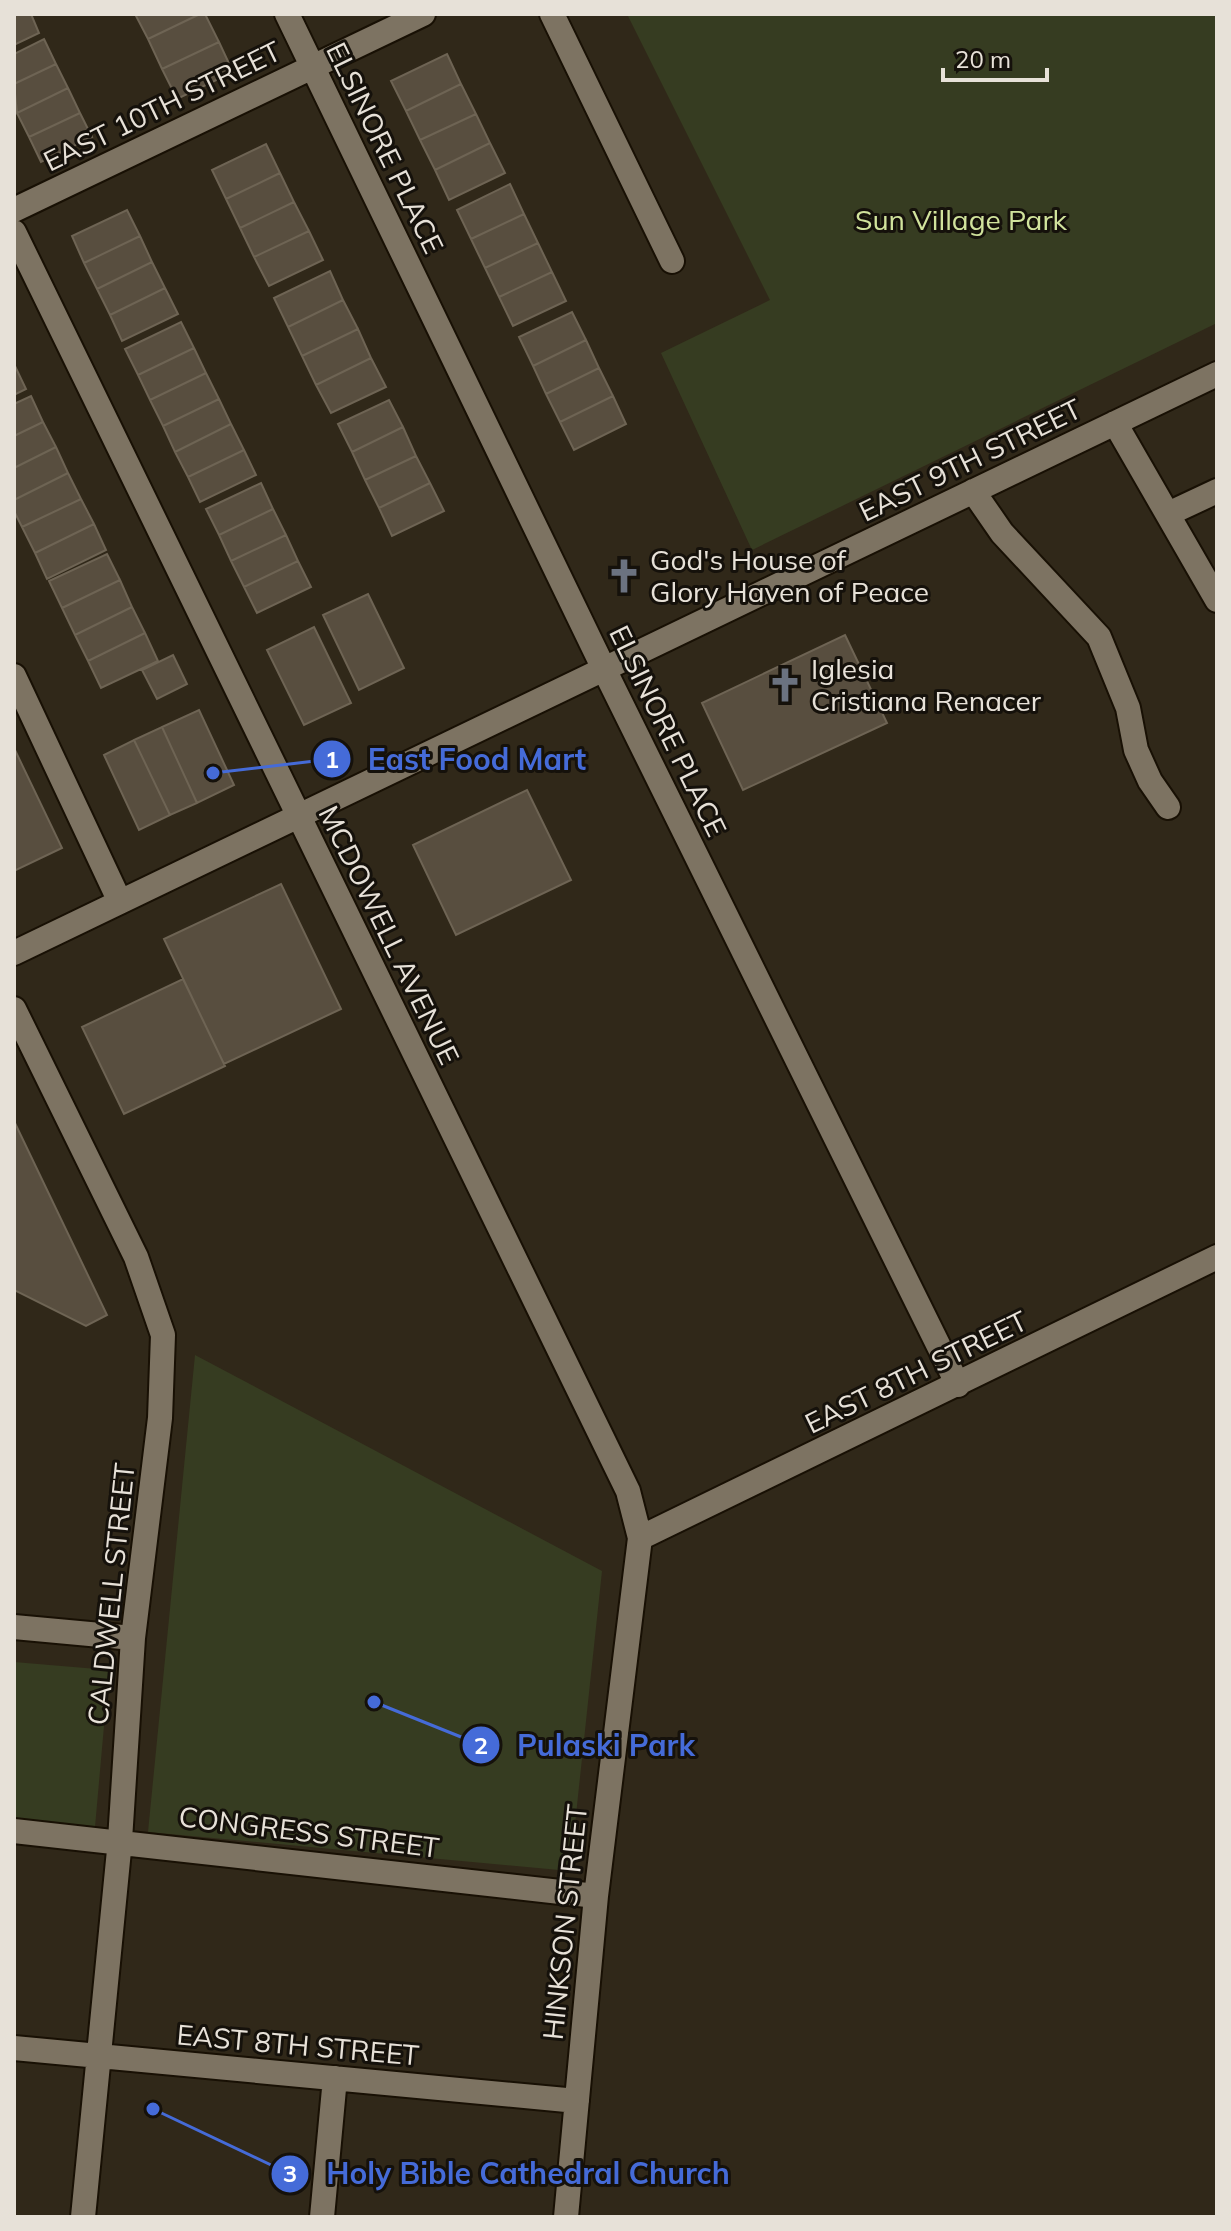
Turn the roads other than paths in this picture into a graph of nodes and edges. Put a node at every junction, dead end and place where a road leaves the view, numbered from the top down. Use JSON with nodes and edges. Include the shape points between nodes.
{"nodes":[{"id":1,"x":287,"y":14,"type":"edge"},
{"id":2,"x":423,"y":14,"type":"edge"},
{"id":3,"x":552,"y":14,"type":"edge"},
{"id":4,"x":312,"y":67,"type":"junction"},
{"id":5,"x":14,"y":210,"type":"edge"},
{"id":6,"x":14,"y":232,"type":"edge"},
{"id":7,"x":672,"y":261,"type":"dead end"},
{"id":8,"x":1217,"y":374,"type":"edge"},
{"id":9,"x":1115,"y":423,"type":"junction"},
{"id":10,"x":973,"y":491,"type":"junction"},
{"id":11,"x":1217,"y":491,"type":"edge"},
{"id":12,"x":1168,"y":514,"type":"junction"},
{"id":13,"x":1217,"y":600,"type":"edge"},
{"id":14,"x":604,"y":669,"type":"junction"},
{"id":15,"x":14,"y":676,"type":"edge"},
{"id":16,"x":1168,"y":807,"type":"dead end"},
{"id":17,"x":298,"y":816,"type":"junction"},
{"id":18,"x":120,"y":902,"type":"junction"},
{"id":19,"x":14,"y":953,"type":"edge"},
{"id":20,"x":14,"y":1009,"type":"edge"},
{"id":21,"x":1217,"y":1257,"type":"edge"},
{"id":22,"x":958,"y":1385,"type":"junction"},
{"id":23,"x":640,"y":1538,"type":"junction"},
{"id":24,"x":14,"y":1627,"type":"edge"},
{"id":25,"x":133,"y":1638,"type":"junction"},
{"id":26,"x":14,"y":1831,"type":"edge"},
{"id":27,"x":120,"y":1840,"type":"junction"},
{"id":28,"x":596,"y":1896,"type":"junction"},
{"id":29,"x":14,"y":2048,"type":"edge"},
{"id":30,"x":100,"y":2057,"type":"junction"},
{"id":31,"x":335,"y":2078,"type":"junction"},
{"id":32,"x":577,"y":2101,"type":"junction"},
{"id":33,"x":83,"y":2217,"type":"edge"},
{"id":34,"x":322,"y":2217,"type":"edge"},
{"id":35,"x":566,"y":2217,"type":"edge"}],
"edges":[{"from":1,"to":4,"type":"street","name":"ELSINORE PLACE"},
{"from":2,"to":4,"type":"street","name":"EAST 10TH STREET"},
{"from":3,"to":7,"type":"street"},
{"from":4,"to":5,"type":"street","name":"EAST 10TH STREET"},
{"from":4,"to":14,"type":"street","name":"ELSINORE PLACE"},
{"from":6,"to":17,"type":"street","name":"MCDOWELL AVENUE"},
{"from":8,"to":9,"type":"street","name":"EAST 9TH STREET"},
{"from":9,"to":10,"type":"street","name":"EAST 9TH STREET"},
{"from":9,"to":12,"type":"street"},
{"from":10,"to":14,"type":"street","name":"EAST 9TH STREET"},
{"from":10,"to":16,"type":"street","via":[[1002,533],[1099,637],[1128,708],[1136,750]]},
{"from":11,"to":12,"type":"street"},
{"from":12,"to":13,"type":"street"},
{"from":14,"to":17,"type":"street","name":"EAST 9TH STREET"},
{"from":14,"to":22,"type":"street","name":"ELSINORE PLACE"},
{"from":15,"to":18,"type":"street"},
{"from":17,"to":18,"type":"street","name":"EAST 9TH STREET"},
{"from":17,"to":23,"type":"street","name":"MCDOWELL AVENUE","via":[[628,1491]]},
{"from":18,"to":19,"type":"street","name":"EAST 9TH STREET"},
{"from":20,"to":25,"type":"street","name":"CALDWELL STREET","via":[[136,1257],[163,1335],[160,1418]]},
{"from":21,"to":22,"type":"street","name":"EAST 8TH STREET"},
{"from":22,"to":23,"type":"street","name":"EAST 8TH STREET"},
{"from":23,"to":28,"type":"street","name":"HINKSON STREET"},
{"from":24,"to":25,"type":"street"},
{"from":25,"to":27,"type":"street","name":"CALDWELL STREET"},
{"from":26,"to":27,"type":"street","name":"CONGRESS STREET"},
{"from":27,"to":28,"type":"street","name":"CONGRESS STREET"},
{"from":27,"to":30,"type":"street","name":"CALDWELL STREET"},
{"from":28,"to":32,"type":"street","name":"HINKSON STREET"},
{"from":29,"to":30,"type":"street","name":"EAST 8TH STREET"},
{"from":30,"to":31,"type":"street","name":"EAST 8TH STREET"},
{"from":30,"to":33,"type":"street","name":"CALDWELL STREET"},
{"from":31,"to":32,"type":"street","name":"EAST 8TH STREET"},
{"from":31,"to":34,"type":"street"},
{"from":32,"to":35,"type":"street","name":"HINKSON STREET"}]}
